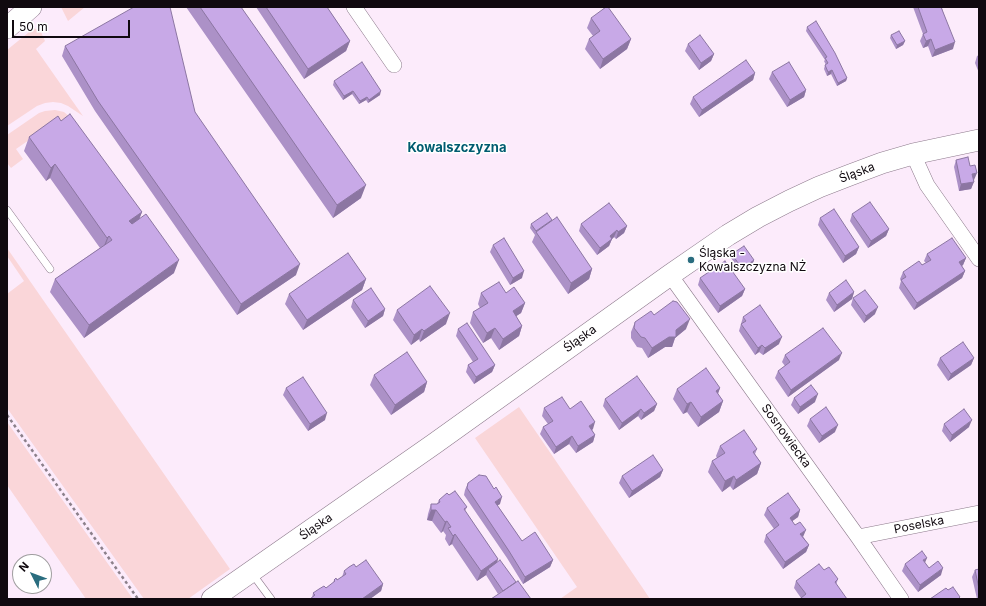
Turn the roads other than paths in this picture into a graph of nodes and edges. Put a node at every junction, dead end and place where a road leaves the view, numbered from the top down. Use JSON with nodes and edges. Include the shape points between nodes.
{"nodes":[{"id":1,"x":31,"y":7,"type":"edge"},
{"id":2,"x":354,"y":7,"type":"edge"},
{"id":3,"x":7,"y":28,"type":"edge"},
{"id":4,"x":394,"y":65,"type":"dead end"},
{"id":5,"x":979,"y":140,"type":"edge"},
{"id":6,"x":913,"y":154,"type":"junction"},
{"id":7,"x":7,"y":210,"type":"edge"},
{"id":8,"x":979,"y":259,"type":"edge"},
{"id":9,"x":50,"y":269,"type":"dead end"},
{"id":10,"x":670,"y":275,"type":"junction"},
{"id":11,"x":979,"y":513,"type":"edge"},
{"id":12,"x":858,"y":537,"type":"junction"},
{"id":13,"x":251,"y":572,"type":"junction"},
{"id":14,"x":212,"y":599,"type":"edge"},
{"id":15,"x":271,"y":599,"type":"edge"},
{"id":16,"x":901,"y":599,"type":"edge"}],
"edges":[{"from":1,"to":3,"type":"street"},
{"from":2,"to":4,"type":"street"},
{"from":5,"to":6,"type":"street","name":"Śląska"},
{"from":6,"to":8,"type":"street","via":[[927,185]]},
{"from":6,"to":10,"type":"street","name":"Śląska","via":[[850,175],[789,201],[758,217]]},
{"from":7,"to":9,"type":"lane"},
{"from":10,"to":12,"type":"street","name":"Sosnowiecka"},
{"from":10,"to":13,"type":"street","name":"Śląska"},
{"from":11,"to":12,"type":"street","name":"Poselska"},
{"from":12,"to":16,"type":"street","name":"Sosnowiecka"},
{"from":13,"to":14,"type":"street","name":"Śląska"},
{"from":13,"to":15,"type":"lane"}]}
